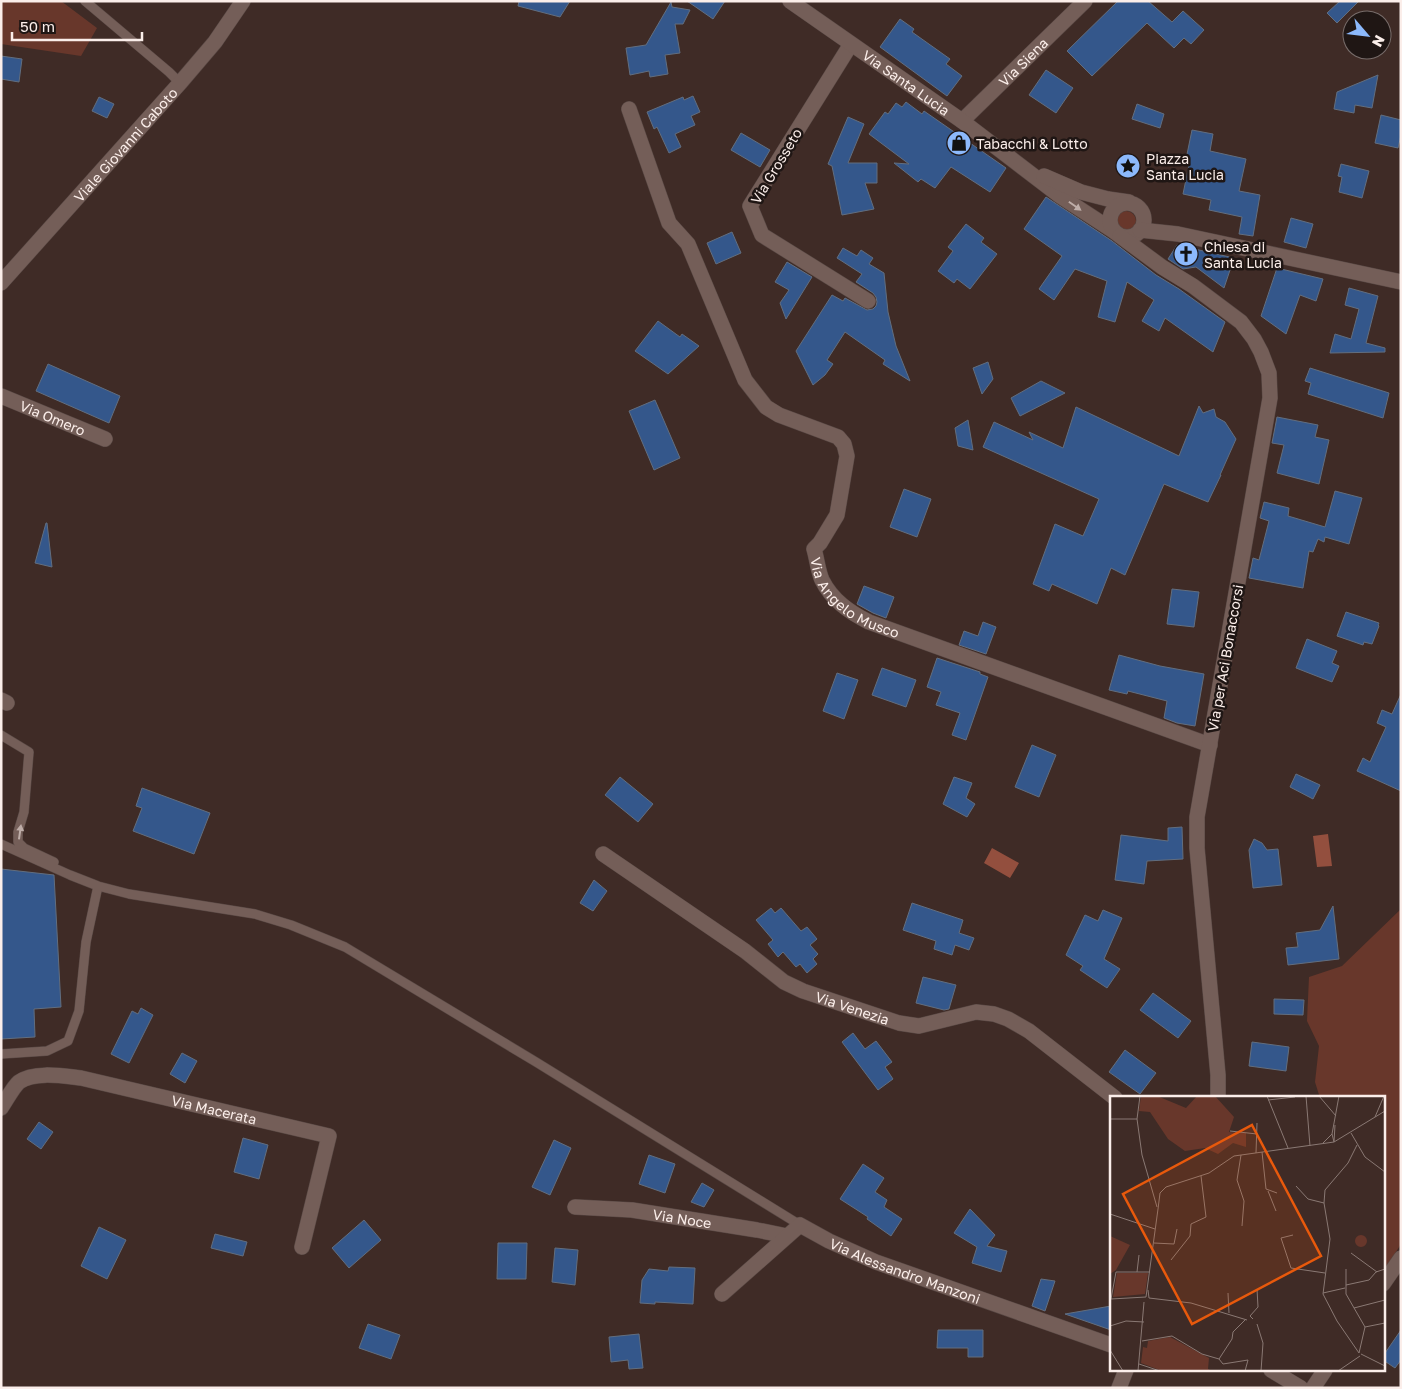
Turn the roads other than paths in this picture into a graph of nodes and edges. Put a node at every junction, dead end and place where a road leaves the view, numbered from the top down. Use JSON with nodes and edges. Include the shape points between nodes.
{"nodes":[{"id":1,"x":84,"y":1,"type":"edge"},
{"id":2,"x":243,"y":1,"type":"edge"},
{"id":3,"x":790,"y":1,"type":"edge"},
{"id":4,"x":1085,"y":1,"type":"edge"},
{"id":5,"x":851,"y":44,"type":"junction"},
{"id":6,"x":180,"y":84,"type":"junction"},
{"id":7,"x":629,"y":109,"type":"dead end"},
{"id":8,"x":962,"y":121,"type":"junction"},
{"id":9,"x":1022,"y":166,"type":"junction"},
{"id":10,"x":1129,"y":202,"type":"junction"},
{"id":11,"x":1143,"y":215,"type":"junction"},
{"id":12,"x":1139,"y":232,"type":"junction"},
{"id":13,"x":1117,"y":234,"type":"junction"},
{"id":14,"x":1178,"y":234,"type":"junction"},
{"id":15,"x":1162,"y":267,"type":"junction"},
{"id":16,"x":1401,"y":282,"type":"edge"},
{"id":17,"x":1,"y":283,"type":"edge"},
{"id":18,"x":868,"y":301,"type":"dead end"},
{"id":19,"x":1,"y":396,"type":"edge"},
{"id":20,"x":105,"y":439,"type":"dead end"},
{"id":21,"x":1,"y":735,"type":"edge"},
{"id":22,"x":1210,"y":745,"type":"junction"},
{"id":23,"x":1,"y":844,"type":"edge"},
{"id":24,"x":603,"y":854,"type":"dead end"},
{"id":25,"x":98,"y":886,"type":"junction"},
{"id":26,"x":1,"y":1054,"type":"edge"},
{"id":27,"x":1112,"y":1096,"type":"edge"},
{"id":28,"x":1218,"y":1096,"type":"edge"},
{"id":29,"x":1,"y":1108,"type":"edge"},
{"id":30,"x":575,"y":1207,"type":"dead end"},
{"id":31,"x":800,"y":1225,"type":"junction"},
{"id":32,"x":787,"y":1236,"type":"junction"},
{"id":33,"x":302,"y":1247,"type":"dead end"},
{"id":34,"x":1401,"y":1258,"type":"edge"},
{"id":35,"x":1384,"y":1283,"type":"edge"},
{"id":36,"x":722,"y":1294,"type":"dead end"},
{"id":37,"x":1110,"y":1345,"type":"edge"},
{"id":38,"x":1125,"y":1372,"type":"edge"},
{"id":39,"x":1274,"y":1372,"type":"edge"},
{"id":40,"x":1324,"y":1372,"type":"edge"},
{"id":41,"x":1120,"y":1388,"type":"edge"},
{"id":42,"x":1301,"y":1388,"type":"edge"},
{"id":43,"x":1313,"y":1388,"type":"edge"}],
"edges":[{"from":1,"to":6,"type":"lane"},
{"from":2,"to":6,"type":"street","name":"Viale Giovanni Caboto"},
{"from":3,"to":5,"type":"street","name":"Via Santa Lucia"},
{"from":4,"to":8,"type":"street","name":"Via Siena"},
{"from":5,"to":8,"type":"street","name":"Via Santa Lucia"},
{"from":5,"to":18,"type":"street","name":"Via Grosseto","via":[[750,206],[762,235]]},
{"from":6,"to":17,"type":"street","name":"Viale Giovanni Caboto"},
{"from":7,"to":22,"type":"street","name":"Via Angelo Musco","via":[[669,223],[688,244],[745,380],[766,407],[838,437],[844,444],[847,456],[836,516],[814,549],[822,579],[835,600],[869,622]]},
{"from":8,"to":9,"type":"street","name":"Via Santa Lucia"},
{"from":9,"to":10,"type":"street","via":[[1080,192]]},
{"from":9,"to":13,"type":"street","name":"Via per Aci Bonaccorsi","one_way":true},
{"from":10,"to":11,"type":"street"},
{"from":10,"to":13,"type":"street","via":[[1118,204],[1109,217]]},
{"from":11,"to":12,"type":"street"},
{"from":11,"to":14,"type":"street"},
{"from":12,"to":13,"type":"street","via":[[1129,237]]},
{"from":12,"to":14,"type":"street"},
{"from":12,"to":15,"type":"street"},
{"from":13,"to":15,"type":"street","name":"Via per Aci Bonaccorsi"},
{"from":14,"to":16,"type":"street"},
{"from":15,"to":22,"type":"street","name":"Via per Aci Bonaccorsi","via":[[1241,322],[1254,339],[1269,372],[1270,398]]},
{"from":19,"to":20,"type":"street","name":"Via Omero"},
{"from":25,"to":21,"type":"lane","one_way":true,"via":[[18,842],[29,752]]},
{"from":22,"to":28,"type":"street","name":"Via per Aci Bonaccorsi","via":[[1198,817],[1197,848]]},
{"from":23,"to":25,"type":"lane"},
{"from":24,"to":27,"type":"street","name":"Via Venezia","via":[[745,951],[784,982],[803,992],[919,1026],[976,1012],[1001,1016],[1030,1031]]},
{"from":25,"to":26,"type":"lane","via":[[86,942],[79,1011],[68,1041],[47,1051]]},
{"from":25,"to":31,"type":"lane","via":[[255,914],[345,947]]},
{"from":29,"to":33,"type":"street","name":"Via Macerata","via":[[19,1082],[31,1077],[54,1075],[80,1078],[329,1136]]},
{"from":30,"to":32,"type":"street","name":"Via Noce","via":[[632,1210]]},
{"from":31,"to":32,"type":"street"},
{"from":31,"to":37,"type":"street","name":"Via Alessandro Manzoni","via":[[876,1262]]},
{"from":32,"to":36,"type":"street"},
{"from":34,"to":35,"type":"street"},
{"from":38,"to":41,"type":"street"},
{"from":39,"to":42,"type":"street"},
{"from":40,"to":43,"type":"street"}]}
